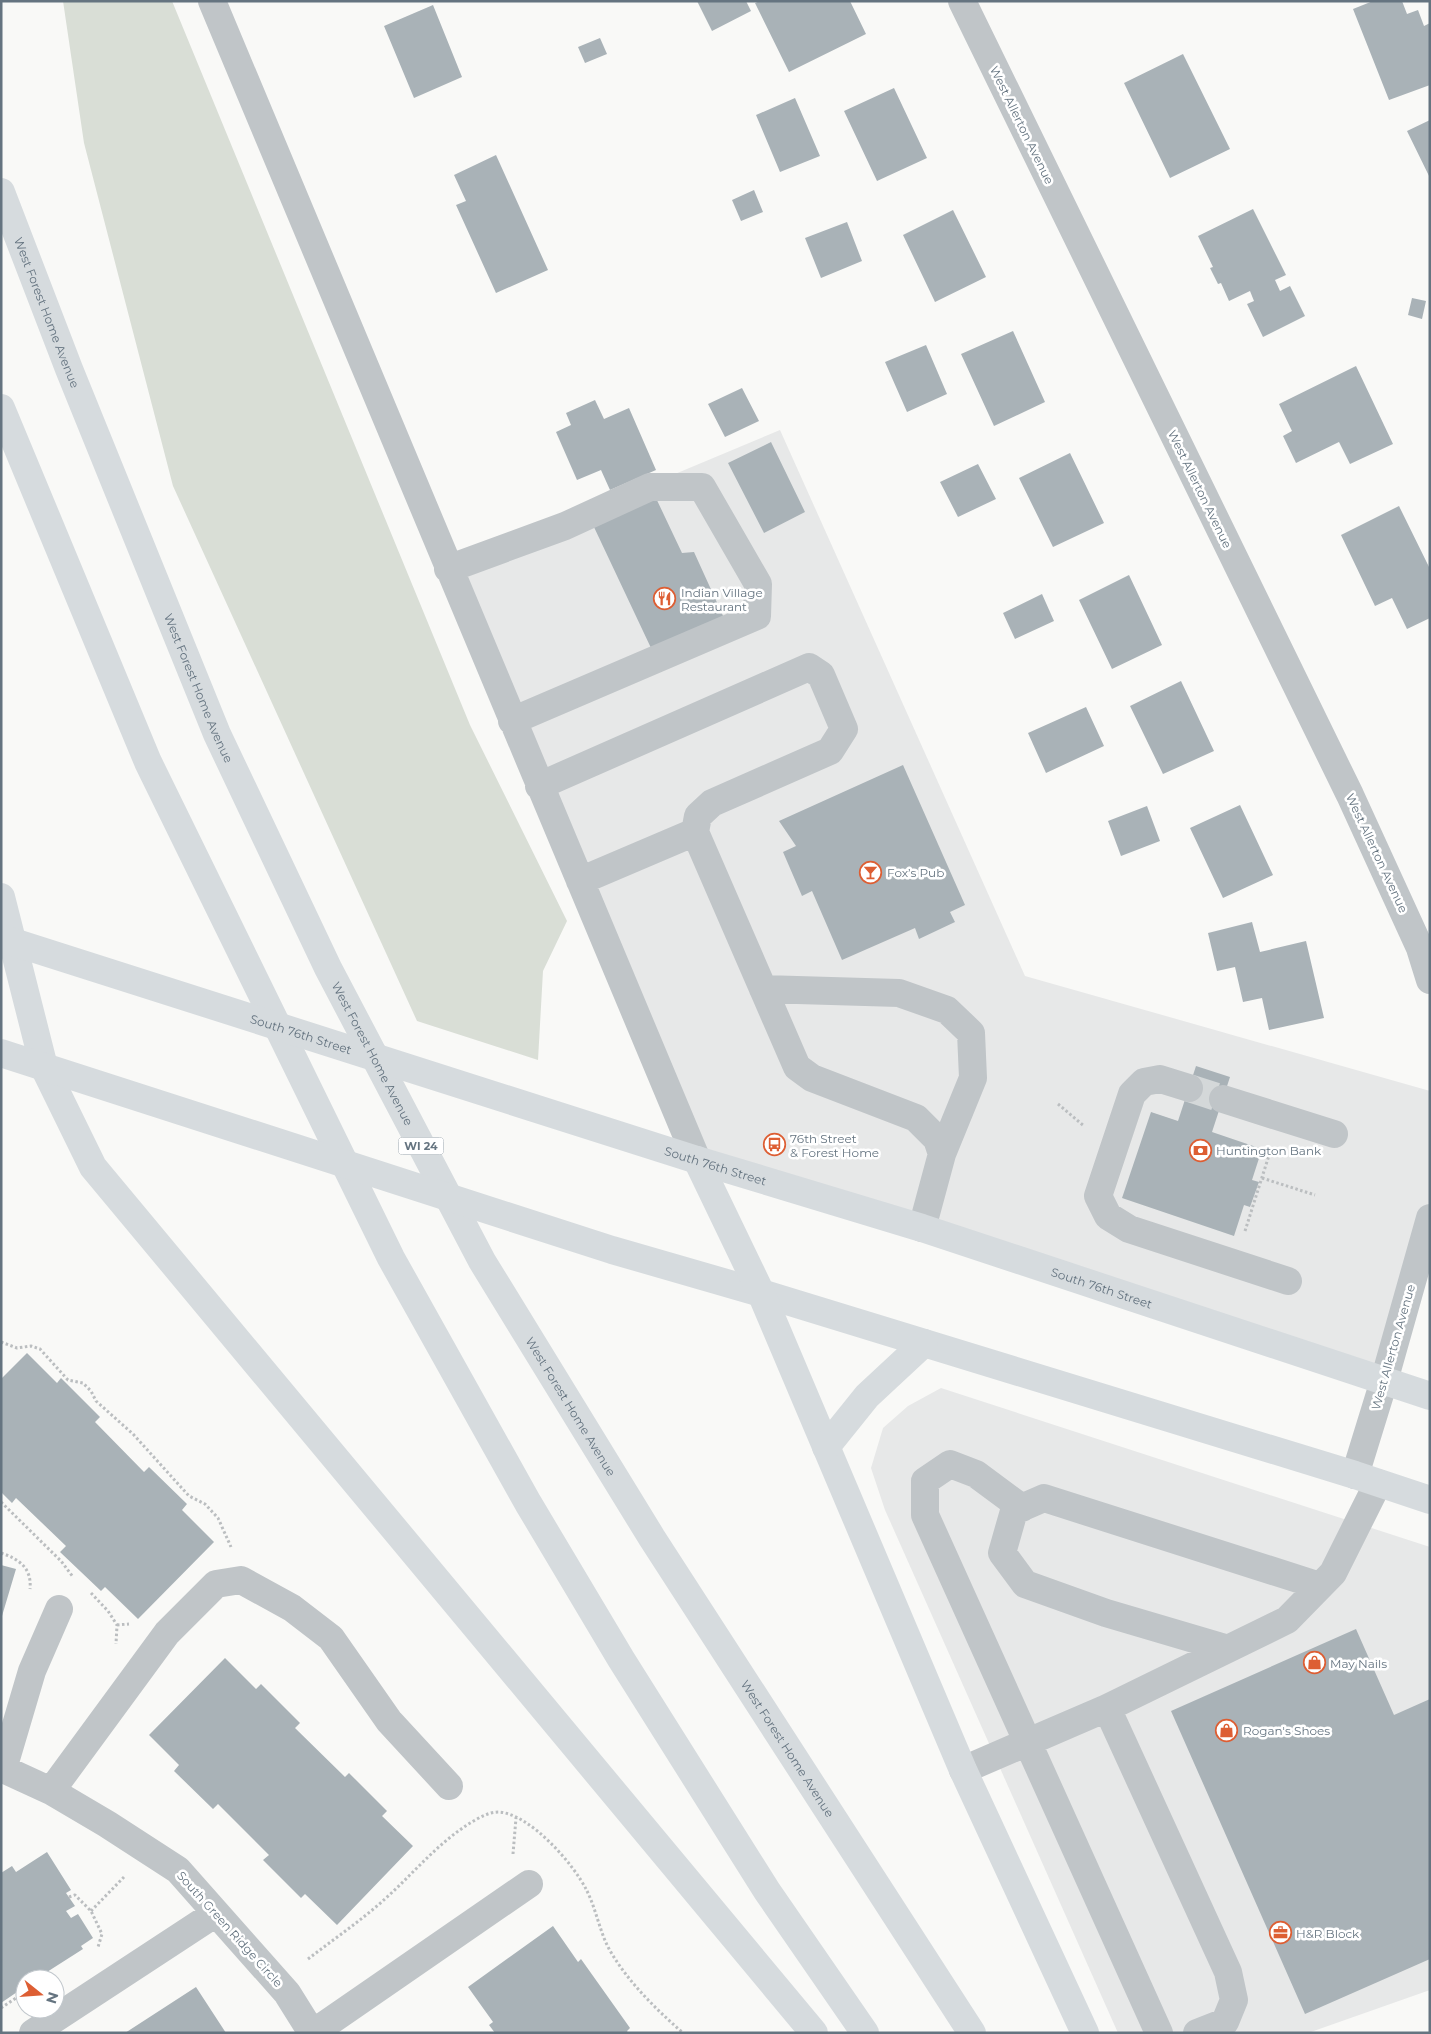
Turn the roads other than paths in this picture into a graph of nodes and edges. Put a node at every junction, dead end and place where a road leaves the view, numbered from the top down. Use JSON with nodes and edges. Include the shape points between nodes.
{"nodes":[{"id":1,"x":212,"y":1,"type":"edge"},
{"id":2,"x":962,"y":1,"type":"edge"},
{"id":3,"x":1,"y":192,"type":"edge"},
{"id":4,"x":1,"y":408,"type":"edge"},
{"id":5,"x":448,"y":569,"type":"junction"},
{"id":6,"x":512,"y":721,"type":"junction"},
{"id":7,"x":539,"y":786,"type":"junction"},
{"id":8,"x":696,"y":832,"type":"junction"},
{"id":9,"x":580,"y":881,"type":"junction"},
{"id":10,"x":1,"y":897,"type":"edge"},
{"id":11,"x":8,"y":940,"type":"edge"},
{"id":12,"x":1425,"y":947,"type":"edge"},
{"id":13,"x":1430,"y":980,"type":"edge"},
{"id":14,"x":763,"y":989,"type":"junction"},
{"id":15,"x":1,"y":1053,"type":"edge"},
{"id":16,"x":44,"y":1067,"type":"junction"},
{"id":17,"x":1189,"y":1088,"type":"tunnel mouth"},
{"id":18,"x":1222,"y":1099,"type":"tunnel mouth"},
{"id":19,"x":1334,"y":1134,"type":"dead end"},
{"id":20,"x":942,"y":1154,"type":"junction"},
{"id":21,"x":697,"y":1160,"type":"junction"},
{"id":22,"x":1430,"y":1218,"type":"edge"},
{"id":23,"x":922,"y":1228,"type":"junction"},
{"id":24,"x":1288,"y":1281,"type":"dead end"},
{"id":25,"x":762,"y":1293,"type":"junction"},
{"id":26,"x":924,"y":1343,"type":"junction"},
{"id":27,"x":1384,"y":1381,"type":"junction"},
{"id":28,"x":1430,"y":1396,"type":"edge"},
{"id":29,"x":826,"y":1447,"type":"junction"},
{"id":30,"x":1366,"y":1479,"type":"junction"},
{"id":31,"x":1430,"y":1500,"type":"edge"},
{"id":32,"x":1022,"y":1508,"type":"junction"},
{"id":33,"x":1320,"y":1586,"type":"junction"},
{"id":34,"x":59,"y":1610,"type":"dead end"},
{"id":35,"x":1228,"y":1649,"type":"junction"},
{"id":36,"x":1107,"y":1708,"type":"junction"},
{"id":37,"x":1029,"y":1742,"type":"junction"},
{"id":38,"x":2,"y":1769,"type":"edge"},
{"id":39,"x":963,"y":1770,"type":"junction"},
{"id":40,"x":449,"y":1786,"type":"dead end"},
{"id":41,"x":51,"y":1792,"type":"junction"},
{"id":42,"x":529,"y":1884,"type":"dead end"},
{"id":43,"x":216,"y":1913,"type":"junction"},
{"id":44,"x":33,"y":2033,"type":"edge"},
{"id":45,"x":313,"y":2033,"type":"edge"},
{"id":46,"x":814,"y":2033,"type":"edge"},
{"id":47,"x":865,"y":2033,"type":"edge"},
{"id":48,"x":972,"y":2033,"type":"edge"},
{"id":49,"x":1085,"y":2033,"type":"edge"},
{"id":50,"x":1159,"y":2033,"type":"edge"},
{"id":51,"x":1197,"y":2033,"type":"edge"}],
"edges":[{"from":1,"to":5,"type":"street"},
{"from":2,"to":12,"type":"street","name":"West Allerton Avenue"},
{"from":3,"to":48,"type":"main road","name":"West Forest Home Avenue","number":"WI 24","via":[[217,734],[328,968],[482,1261],[652,1538]]},
{"from":4,"to":47,"type":"main road","via":[[148,762],[391,1258],[528,1503],[621,1659],[767,1891]]},
{"from":5,"to":6,"type":"street"},
{"from":5,"to":6,"type":"street","via":[[565,526],[650,487],[702,487],[758,584],[757,616]]},
{"from":6,"to":7,"type":"street"},
{"from":7,"to":8,"type":"street","via":[[809,667],[822,675],[844,729],[839,740],[830,751],[712,803],[698,816]]},
{"from":7,"to":9,"type":"street"},
{"from":8,"to":9,"type":"street"},
{"from":8,"to":14,"type":"street"},
{"from":9,"to":21,"type":"street"},
{"from":10,"to":11,"type":"main road"},
{"from":11,"to":16,"type":"main road"},
{"from":11,"to":21,"type":"main road","name":"South 76th Street"},
{"from":12,"to":13,"type":"street","name":"West Allerton Avenue"},
{"from":14,"to":20,"type":"street","via":[[797,1067],[812,1078],[916,1118],[937,1139]]},
{"from":14,"to":20,"type":"street","via":[[899,993],[947,1010],[971,1033],[973,1078]]},
{"from":15,"to":16,"type":"main road"},
{"from":16,"to":25,"type":"main road","via":[[612,1250]]},
{"from":16,"to":46,"type":"main road","via":[[93,1167]]},
{"from":17,"to":24,"type":"street","via":[[1160,1079],[1144,1082],[1132,1094],[1098,1196],[1108,1216],[1129,1229]]},
{"from":18,"to":19,"type":"street"},
{"from":20,"to":23,"type":"street"},
{"from":21,"to":23,"type":"main road","name":"South 76th Street"},
{"from":21,"to":25,"type":"main road"},
{"from":22,"to":27,"type":"street","name":"West Allerton Avenue"},
{"from":23,"to":27,"type":"main road","name":"South 76th Street"},
{"from":25,"to":26,"type":"main road"},
{"from":25,"to":29,"type":"main road"},
{"from":26,"to":29,"type":"main road","via":[[867,1396]]},
{"from":26,"to":30,"type":"main road"},
{"from":27,"to":28,"type":"main road","name":"South 76th Street"},
{"from":27,"to":30,"type":"street","name":"West Allerton Avenue"},
{"from":29,"to":39,"type":"main road"},
{"from":30,"to":31,"type":"main road"},
{"from":30,"to":33,"type":"street","name":"West Allerton Avenue","via":[[1333,1573]]},
{"from":32,"to":33,"type":"street","via":[[1044,1498]]},
{"from":32,"to":35,"type":"street","via":[[1014,1511],[1002,1552],[1025,1584],[1106,1613]]},
{"from":32,"to":37,"type":"street","via":[[976,1474],[950,1464],[925,1481],[925,1515]]},
{"from":33,"to":35,"type":"street","name":"West Allerton Avenue","via":[[1287,1620]]},
{"from":34,"to":38,"type":"street","via":[[32,1671]]},
{"from":35,"to":36,"type":"street","name":"West Allerton Avenue"},
{"from":36,"to":37,"type":"street","name":"West Allerton Avenue"},
{"from":36,"to":51,"type":"street","via":[[1228,1972],[1234,2000],[1225,2022]]},
{"from":37,"to":39,"type":"street","name":"West Allerton Avenue"},
{"from":37,"to":50,"type":"street"},
{"from":38,"to":41,"type":"street","name":"South Green Ridge Circle"},
{"from":39,"to":49,"type":"main road"},
{"from":40,"to":41,"type":"street","via":[[389,1721],[331,1638],[292,1608],[241,1580],[216,1584],[166,1633]]},
{"from":41,"to":43,"type":"street","name":"South Green Ridge Circle","via":[[178,1870]]},
{"from":42,"to":45,"type":"street"},
{"from":43,"to":44,"type":"street"},
{"from":43,"to":45,"type":"street","name":"South Green Ridge Circle","via":[[287,1993]]}]}
